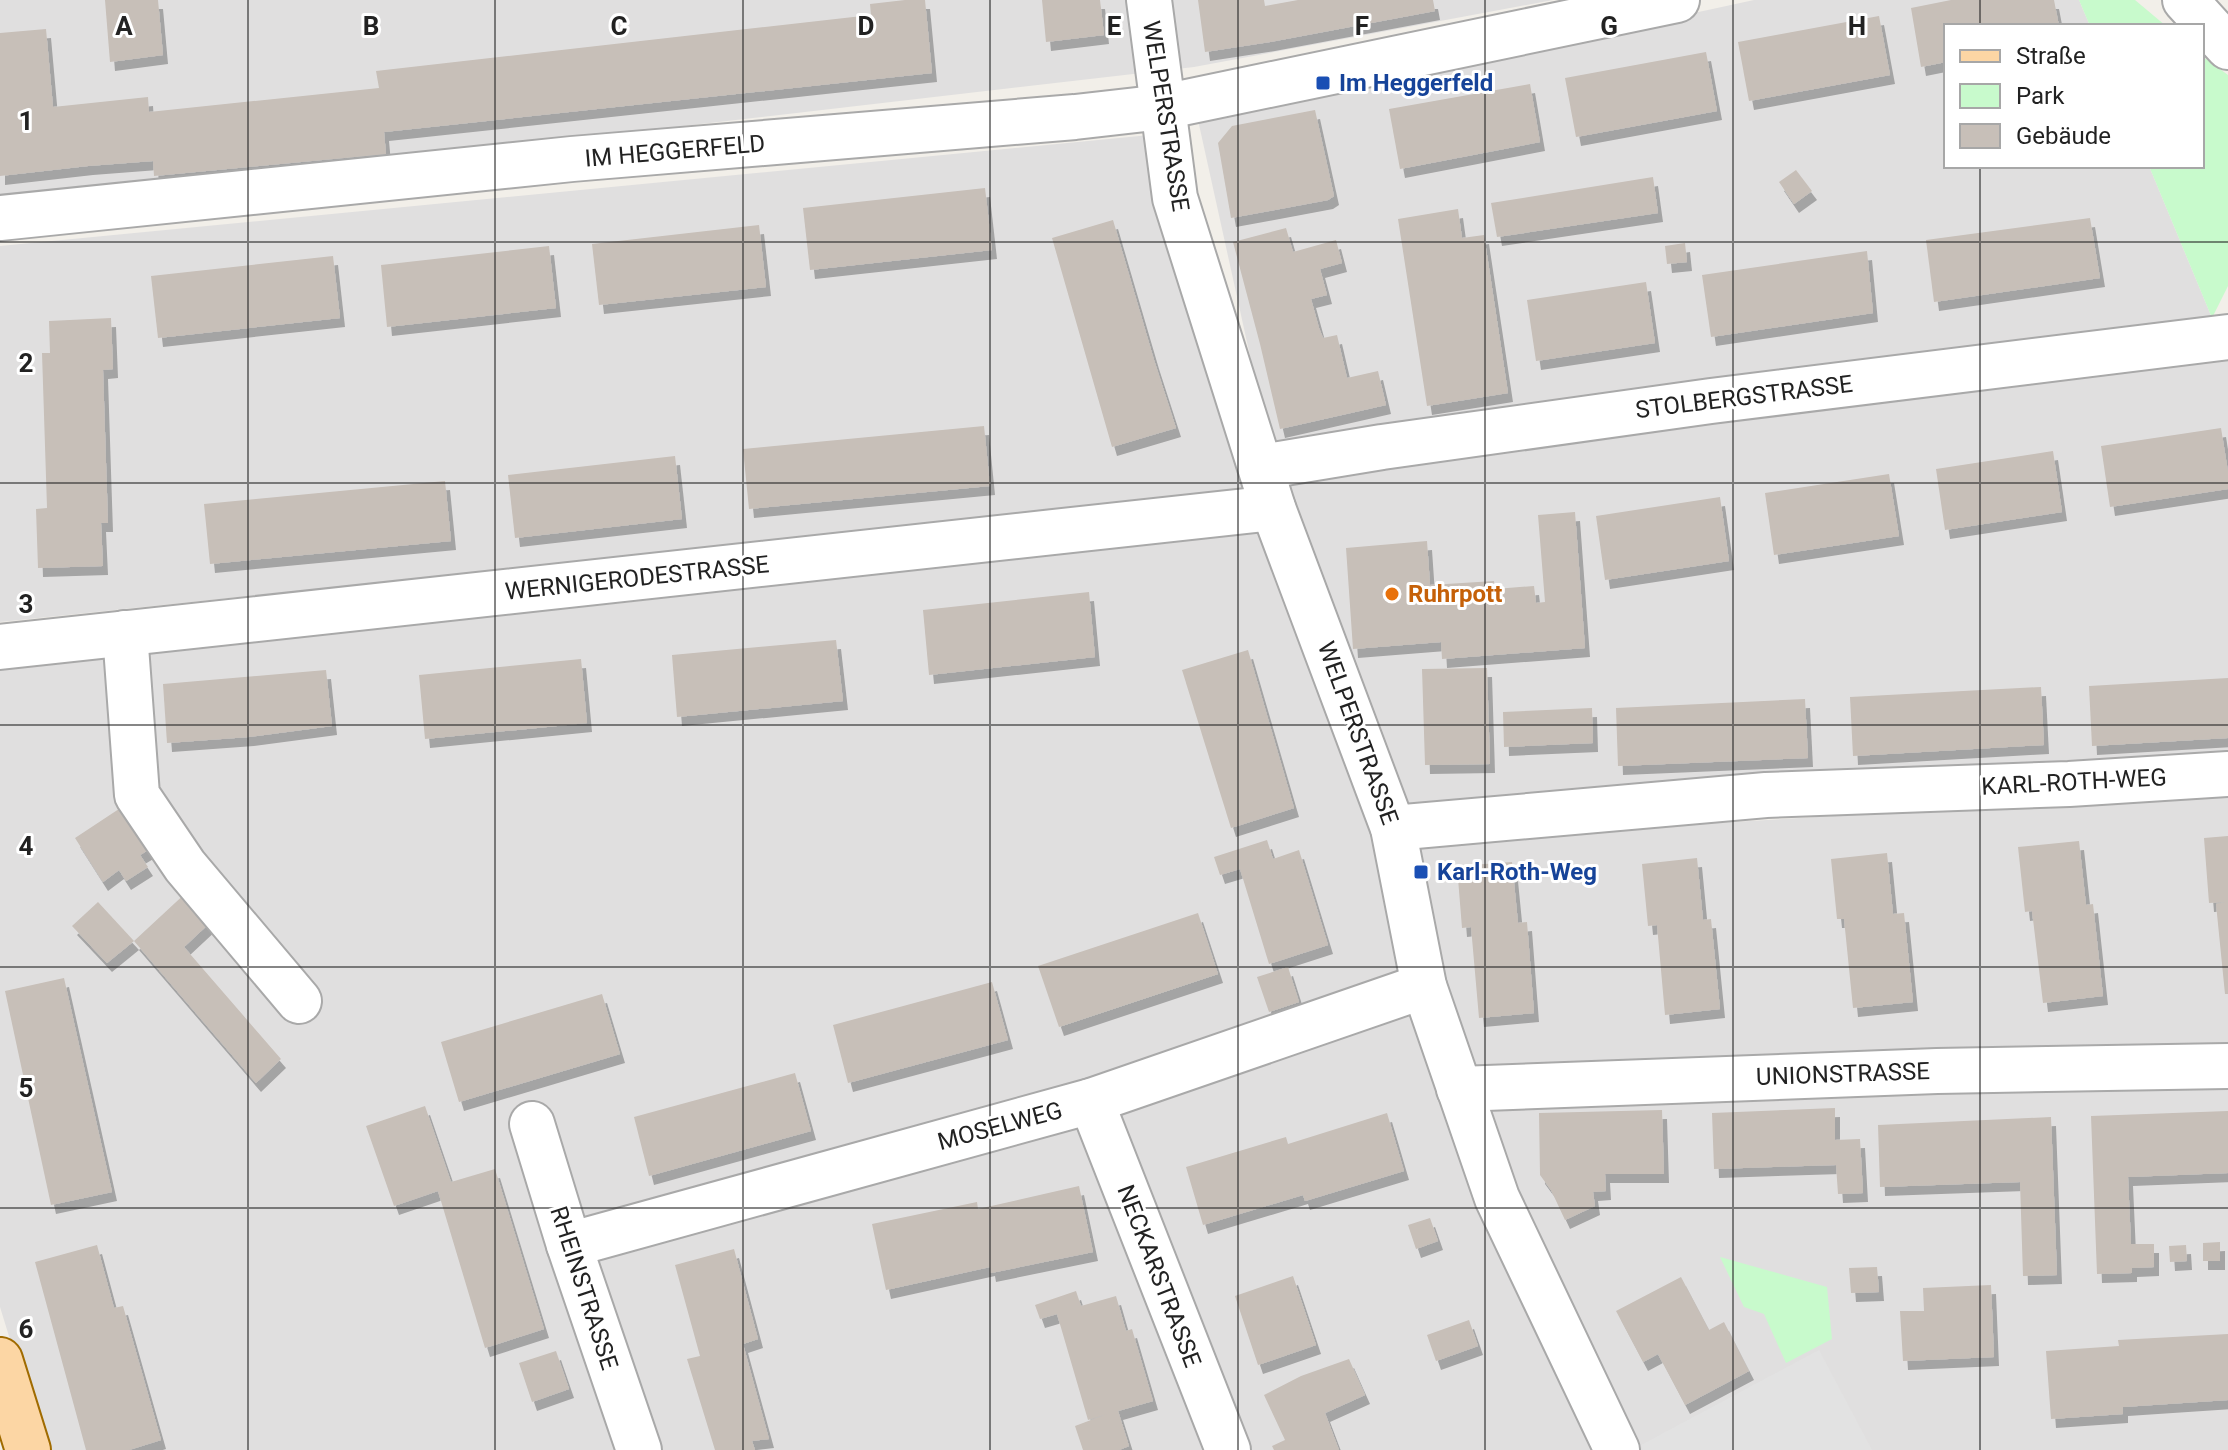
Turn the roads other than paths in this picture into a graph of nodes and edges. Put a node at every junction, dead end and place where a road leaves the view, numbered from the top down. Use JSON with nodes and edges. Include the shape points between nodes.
{"nodes":[{"id":1,"x":1149,"y":0,"type":"edge"},
{"id":2,"x":1677,"y":0,"type":"edge"},
{"id":3,"x":2202,"y":10,"type":"edge"},
{"id":4,"x":2228,"y":47,"type":"edge"},
{"id":5,"x":1163,"y":107,"type":"junction"},
{"id":6,"x":0,"y":218,"type":"edge"},
{"id":7,"x":2228,"y":337,"type":"edge"},
{"id":8,"x":1261,"y":467,"type":"junction"},
{"id":9,"x":1273,"y":508,"type":"junction"},
{"id":10,"x":125,"y":633,"type":"junction"},
{"id":11,"x":0,"y":647,"type":"edge"},
{"id":12,"x":2228,"y":774,"type":"edge"},
{"id":13,"x":1393,"y":828,"type":"junction"},
{"id":14,"x":1424,"y":986,"type":"junction"},
{"id":15,"x":299,"y":1001,"type":"dead end"},
{"id":16,"x":2228,"y":1066,"type":"edge"},
{"id":17,"x":1459,"y":1089,"type":"junction"},
{"id":18,"x":1091,"y":1101,"type":"junction"},
{"id":19,"x":532,"y":1124,"type":"dead end"},
{"id":20,"x":569,"y":1245,"type":"junction"},
{"id":21,"x":0,"y":1360,"type":"edge"},
{"id":22,"x":28,"y":1450,"type":"edge"},
{"id":23,"x":639,"y":1450,"type":"edge"},
{"id":24,"x":1228,"y":1450,"type":"edge"},
{"id":25,"x":1617,"y":1450,"type":"edge"}],
"edges":[{"from":1,"to":5,"type":"street","name":"WELPERSTRASSE"},
{"from":2,"to":5,"type":"street","name":"IM HEGGERFELD"},
{"from":3,"to":4,"type":"street"},
{"from":5,"to":6,"type":"street","name":"IM HEGGERFELD","via":[[572,159]]},
{"from":5,"to":8,"type":"street","name":"WELPERSTRASSE","via":[[1175,198]]},
{"from":7,"to":8,"type":"street","name":"STOLBERGSTRASSE","via":[[1711,401]]},
{"from":8,"to":9,"type":"street","name":"WELPERSTRASSE"},
{"from":9,"to":10,"type":"street","name":"WERNIGERODESTRASSE"},
{"from":9,"to":13,"type":"street","name":"WELPERSTRASSE"},
{"from":10,"to":11,"type":"street","name":"WERNIGERODESTRASSE"},
{"from":10,"to":15,"type":"street","via":[[137,795],[185,866]]},
{"from":12,"to":13,"type":"street","name":"KARL-ROTH-WEG","via":[[1766,795]]},
{"from":13,"to":14,"type":"street","name":"WELPERSTRASSE"},
{"from":14,"to":17,"type":"street","name":"WELPERSTRASSE"},
{"from":14,"to":18,"type":"street","name":"MOSELWEG"},
{"from":16,"to":17,"type":"street","name":"UNIONSTRASSE","via":[[1926,1071]]},
{"from":17,"to":25,"type":"street","name":"WELPERSTRASSE","via":[[1497,1198]]},
{"from":18,"to":20,"type":"street","name":"MOSELWEG"},
{"from":18,"to":24,"type":"street","name":"NECKARSTRASSE"},
{"from":19,"to":20,"type":"street","name":"RHEINSTRASSE"},
{"from":20,"to":23,"type":"street","name":"RHEINSTRASSE"},
{"from":21,"to":22,"type":"main road"}]}
